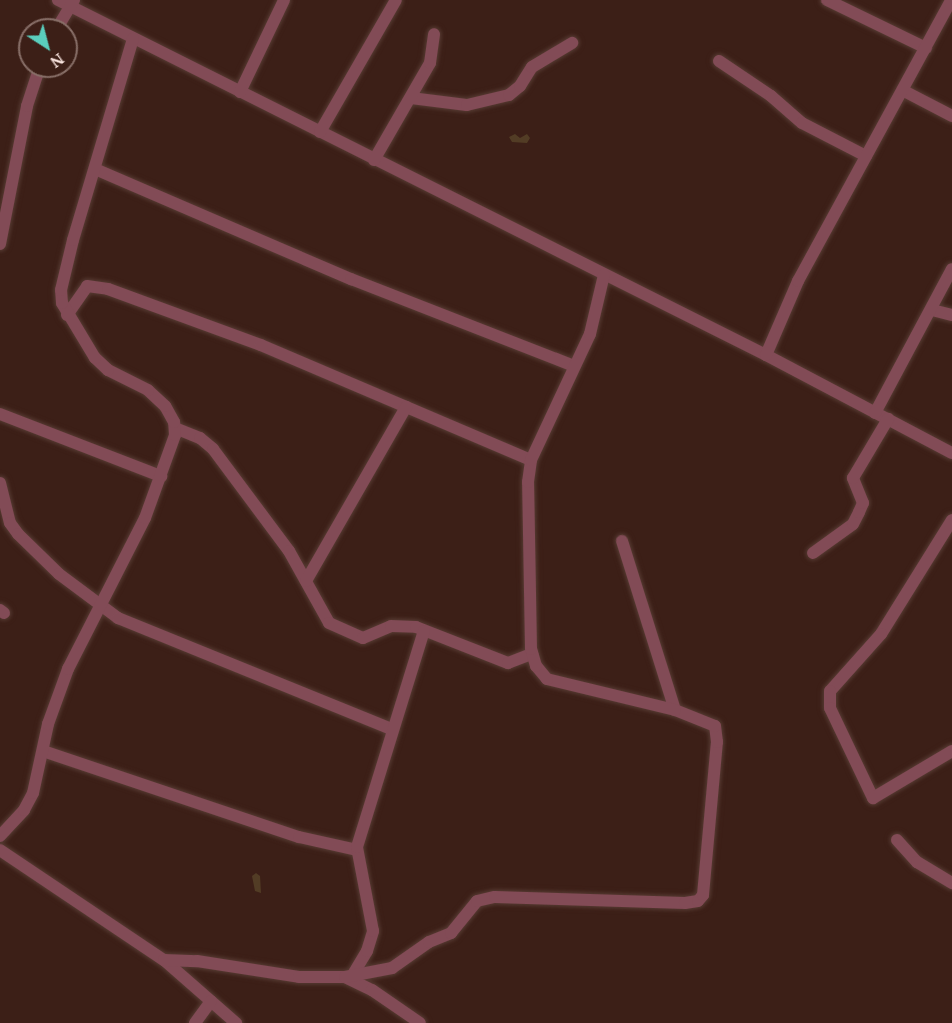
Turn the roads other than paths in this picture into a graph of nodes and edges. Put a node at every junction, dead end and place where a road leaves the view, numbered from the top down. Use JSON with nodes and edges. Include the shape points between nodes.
{"nodes":[{"id":1,"x":58,"y":0,"type":"edge"},
{"id":2,"x":284,"y":0,"type":"edge"},
{"id":3,"x":396,"y":0,"type":"edge"},
{"id":4,"x":827,"y":0,"type":"edge"},
{"id":5,"x":951,"y":0,"type":"edge"},
{"id":6,"x":72,"y":4,"type":"edge"},
{"id":7,"x":63,"y":18,"type":"edge"},
{"id":8,"x":434,"y":34,"type":"dead end"},
{"id":9,"x":133,"y":39,"type":"junction"},
{"id":10,"x":572,"y":44,"type":"dead end"},
{"id":11,"x":926,"y":48,"type":"junction"},
{"id":12,"x":719,"y":61,"type":"dead end"},
{"id":13,"x":36,"y":78,"type":"edge"},
{"id":14,"x":904,"y":91,"type":"junction"},
{"id":15,"x":240,"y":92,"type":"junction"},
{"id":16,"x":411,"y":98,"type":"junction"},
{"id":17,"x":952,"y":116,"type":"edge"},
{"id":18,"x":320,"y":132,"type":"junction"},
{"id":19,"x":866,"y":156,"type":"junction"},
{"id":20,"x":374,"y":159,"type":"junction"},
{"id":21,"x":95,"y":169,"type":"junction"},
{"id":22,"x":0,"y":244,"type":"edge"},
{"id":23,"x":952,"y":269,"type":"edge"},
{"id":24,"x":604,"y":275,"type":"junction"},
{"id":25,"x":932,"y":310,"type":"junction"},
{"id":26,"x":67,"y":315,"type":"junction"},
{"id":27,"x":952,"y":315,"type":"edge"},
{"id":28,"x":766,"y":355,"type":"junction"},
{"id":29,"x":574,"y":366,"type":"junction"},
{"id":30,"x":406,"y":407,"type":"junction"},
{"id":31,"x":875,"y":413,"type":"junction"},
{"id":32,"x":0,"y":414,"type":"edge"},
{"id":33,"x":888,"y":419,"type":"junction"},
{"id":34,"x":175,"y":428,"type":"junction"},
{"id":35,"x":952,"y":453,"type":"edge"},
{"id":36,"x":531,"y":460,"type":"junction"},
{"id":37,"x":161,"y":476,"type":"junction"},
{"id":38,"x":0,"y":483,"type":"edge"},
{"id":39,"x":952,"y":520,"type":"edge"},
{"id":40,"x":622,"y":541,"type":"dead end"},
{"id":41,"x":813,"y":553,"type":"dead end"},
{"id":42,"x":306,"y":581,"type":"junction"},
{"id":43,"x":102,"y":606,"type":"junction"},
{"id":44,"x":424,"y":631,"type":"junction"},
{"id":45,"x":532,"y":654,"type":"junction"},
{"id":46,"x":675,"y":710,"type":"junction"},
{"id":47,"x":392,"y":729,"type":"junction"},
{"id":48,"x":43,"y":751,"type":"junction"},
{"id":49,"x":952,"y":751,"type":"edge"},
{"id":50,"x":0,"y":836,"type":"edge"},
{"id":51,"x":897,"y":840,"type":"dead end"},
{"id":52,"x":0,"y":850,"type":"edge"},
{"id":53,"x":357,"y":850,"type":"junction"},
{"id":54,"x":952,"y":883,"type":"edge"},
{"id":55,"x":164,"y":960,"type":"junction"},
{"id":56,"x":349,"y":977,"type":"junction"},
{"id":57,"x":211,"y":1001,"type":"junction"},
{"id":58,"x":195,"y":1023,"type":"edge"},
{"id":59,"x":236,"y":1023,"type":"edge"},
{"id":60,"x":420,"y":1023,"type":"edge"}],
"edges":[{"from":1,"to":6,"type":"street"},
{"from":2,"to":15,"type":"street"},
{"from":3,"to":18,"type":"street"},
{"from":4,"to":11,"type":"street"},
{"from":5,"to":11,"type":"street"},
{"from":6,"to":7,"type":"street"},
{"from":6,"to":9,"type":"street"},
{"from":8,"to":16,"type":"street","via":[[430,63]]},
{"from":9,"to":15,"type":"street"},
{"from":9,"to":21,"type":"street"},
{"from":10,"to":16,"type":"street","via":[[532,67],[509,95],[467,105]]},
{"from":11,"to":14,"type":"street"},
{"from":12,"to":19,"type":"street","via":[[771,96],[802,123]]},
{"from":13,"to":22,"type":"street"},
{"from":14,"to":17,"type":"street"},
{"from":14,"to":19,"type":"street"},
{"from":15,"to":18,"type":"street"},
{"from":16,"to":20,"type":"street"},
{"from":18,"to":20,"type":"street"},
{"from":19,"to":28,"type":"street","via":[[798,281]]},
{"from":20,"to":24,"type":"street"},
{"from":21,"to":26,"type":"street","via":[[61,290]]},
{"from":21,"to":29,"type":"street","via":[[351,279]]},
{"from":23,"to":25,"type":"street"},
{"from":24,"to":28,"type":"street"},
{"from":24,"to":29,"type":"street","via":[[590,334]]},
{"from":25,"to":27,"type":"street"},
{"from":25,"to":31,"type":"street"},
{"from":26,"to":30,"type":"street","via":[[87,286],[108,289],[261,345]]},
{"from":26,"to":34,"type":"street","via":[[95,358],[108,370],[157,397]]},
{"from":28,"to":31,"type":"street"},
{"from":29,"to":36,"type":"street"},
{"from":30,"to":36,"type":"street"},
{"from":30,"to":42,"type":"street"},
{"from":31,"to":33,"type":"street"},
{"from":32,"to":37,"type":"street"},
{"from":33,"to":35,"type":"street"},
{"from":33,"to":41,"type":"street","via":[[853,478],[863,503],[860,512],[853,524]]},
{"from":34,"to":37,"type":"street"},
{"from":34,"to":42,"type":"street","via":[[200,438],[213,450],[289,551]]},
{"from":36,"to":45,"type":"street","via":[[528,482]]},
{"from":37,"to":43,"type":"street"},
{"from":38,"to":43,"type":"street","via":[[10,523],[18,534],[59,574]]},
{"from":39,"to":49,"type":"street","via":[[880,634],[830,691],[830,708],[873,798]]},
{"from":40,"to":46,"type":"street"},
{"from":42,"to":44,"type":"street","via":[[324,618],[342,631],[363,638],[391,626]]},
{"from":43,"to":47,"type":"street","via":[[118,618],[170,641]]},
{"from":43,"to":48,"type":"street","via":[[68,669]]},
{"from":44,"to":45,"type":"street","via":[[508,663]]},
{"from":44,"to":47,"type":"street"},
{"from":45,"to":46,"type":"street","via":[[547,679]]},
{"from":46,"to":56,"type":"street","via":[[711,722],[718,732],[707,880],[698,901],[495,897],[477,901],[451,933],[429,942],[392,968]]},
{"from":47,"to":53,"type":"street"},
{"from":48,"to":50,"type":"street","via":[[33,793],[24,810]]},
{"from":48,"to":53,"type":"street","via":[[299,837]]},
{"from":51,"to":54,"type":"street","via":[[917,862]]},
{"from":52,"to":55,"type":"street"},
{"from":53,"to":56,"type":"street","via":[[373,931],[367,951]]},
{"from":55,"to":56,"type":"street","via":[[299,976]]},
{"from":55,"to":57,"type":"street"},
{"from":56,"to":60,"type":"street"},
{"from":57,"to":58,"type":"street"},
{"from":57,"to":59,"type":"street"}]}
